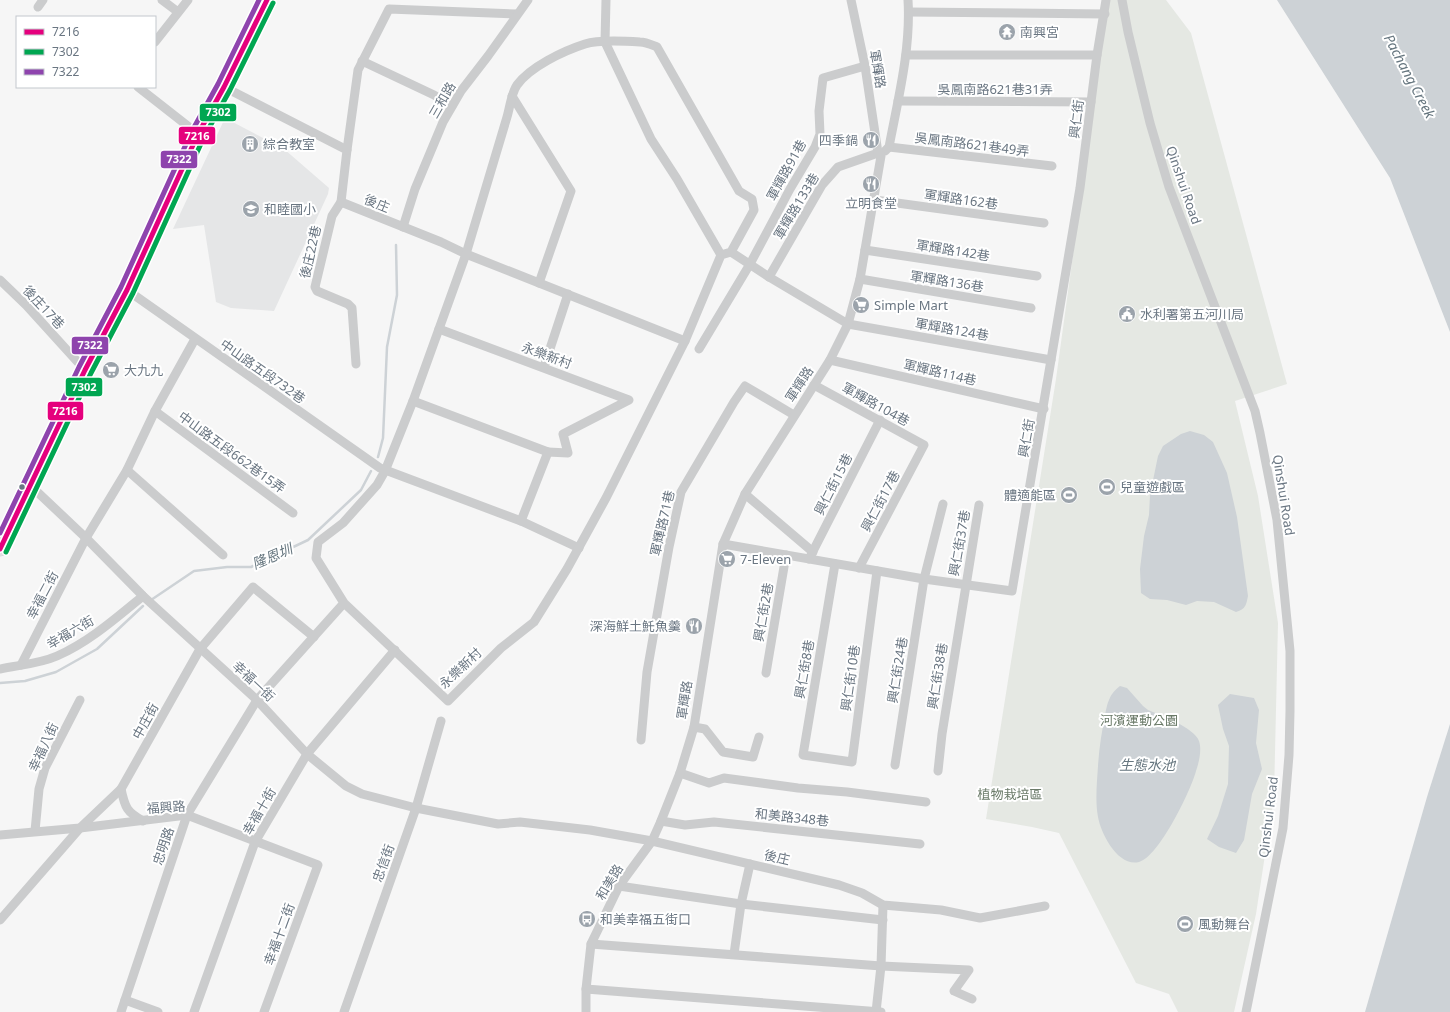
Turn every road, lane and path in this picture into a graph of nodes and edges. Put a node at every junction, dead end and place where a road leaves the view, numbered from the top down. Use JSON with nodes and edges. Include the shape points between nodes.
{"nodes":[{"id":1,"x":162,"y":0,"type":"edge"},
{"id":2,"x":188,"y":0,"type":"edge"},
{"id":3,"x":267,"y":0,"type":"edge"},
{"id":4,"x":528,"y":0,"type":"edge"},
{"id":5,"x":606,"y":0,"type":"edge"},
{"id":6,"x":851,"y":0,"type":"edge"},
{"id":7,"x":908,"y":0,"type":"edge"},
{"id":8,"x":1106,"y":0,"type":"edge"},
{"id":9,"x":1122,"y":0,"type":"edge"},
{"id":10,"x":178,"y":12,"type":"junction"},
{"id":11,"x":909,"y":12,"type":"junction"},
{"id":12,"x":517,"y":14,"type":"junction"},
{"id":13,"x":1105,"y":14,"type":"junction"},
{"id":14,"x":156,"y":41,"type":"edge"},
{"id":15,"x":604,"y":42,"type":"junction"},
{"id":16,"x":906,"y":55,"type":"junction"},
{"id":17,"x":1098,"y":55,"type":"junction"},
{"id":18,"x":362,"y":61,"type":"junction"},
{"id":19,"x":864,"y":66,"type":"junction"},
{"id":20,"x":224,"y":86,"type":"junction"},
{"id":21,"x":139,"y":88,"type":"edge"},
{"id":22,"x":512,"y":96,"type":"junction"},
{"id":23,"x":898,"y":101,"type":"junction"},
{"id":24,"x":1091,"y":102,"type":"junction"},
{"id":25,"x":452,"y":106,"type":"junction"},
{"id":26,"x":198,"y":134,"type":"junction"},
{"id":27,"x":889,"y":147,"type":"junction"},
{"id":28,"x":347,"y":150,"type":"junction"},
{"id":29,"x":880,"y":154,"type":"junction"},
{"id":30,"x":1052,"y":166,"type":"dead end"},
{"id":31,"x":874,"y":200,"type":"junction"},
{"id":32,"x":341,"y":202,"type":"junction"},
{"id":33,"x":1044,"y":223,"type":"dead end"},
{"id":34,"x":403,"y":227,"type":"junction"},
{"id":35,"x":865,"y":250,"type":"junction"},
{"id":36,"x":731,"y":252,"type":"junction"},
{"id":37,"x":466,"y":254,"type":"junction"},
{"id":38,"x":721,"y":255,"type":"junction"},
{"id":39,"x":750,"y":264,"type":"junction"},
{"id":40,"x":1037,"y":276,"type":"dead end"},
{"id":41,"x":769,"y":277,"type":"junction"},
{"id":42,"x":0,"y":280,"type":"edge"},
{"id":43,"x":860,"y":280,"type":"junction"},
{"id":44,"x":539,"y":283,"type":"junction"},
{"id":45,"x":127,"y":290,"type":"junction"},
{"id":46,"x":568,"y":294,"type":"junction"},
{"id":47,"x":1031,"y":308,"type":"dead end"},
{"id":48,"x":848,"y":324,"type":"junction"},
{"id":49,"x":439,"y":329,"type":"junction"},
{"id":50,"x":195,"y":339,"type":"junction"},
{"id":51,"x":685,"y":341,"type":"junction"},
{"id":52,"x":699,"y":349,"type":"dead end"},
{"id":53,"x":830,"y":360,"type":"junction"},
{"id":54,"x":1051,"y":360,"type":"junction"},
{"id":55,"x":356,"y":364,"type":"dead end"},
{"id":56,"x":544,"y":367,"type":"junction"},
{"id":57,"x":85,"y":370,"type":"junction"},
{"id":58,"x":814,"y":385,"type":"junction"},
{"id":59,"x":412,"y":401,"type":"junction"},
{"id":60,"x":1044,"y":409,"type":"junction"},
{"id":61,"x":155,"y":411,"type":"junction"},
{"id":62,"x":794,"y":415,"type":"junction"},
{"id":63,"x":880,"y":420,"type":"junction"},
{"id":64,"x":924,"y":445,"type":"joint"},
{"id":65,"x":548,"y":452,"type":"junction"},
{"id":66,"x":127,"y":470,"type":"junction"},
{"id":67,"x":385,"y":471,"type":"junction"},
{"id":68,"x":31,"y":486,"type":"junction"},
{"id":69,"x":745,"y":494,"type":"junction"},
{"id":70,"x":943,"y":504,"type":"dead end"},
{"id":71,"x":979,"y":505,"type":"dead end"},
{"id":72,"x":293,"y":513,"type":"dead end"},
{"id":73,"x":521,"y":521,"type":"junction"},
{"id":74,"x":86,"y":538,"type":"junction"},
{"id":75,"x":723,"y":544,"type":"junction"},
{"id":76,"x":579,"y":548,"type":"junction"},
{"id":77,"x":0,"y":549,"type":"edge"},
{"id":78,"x":223,"y":555,"type":"dead end"},
{"id":79,"x":786,"y":555,"type":"junction"},
{"id":80,"x":811,"y":555,"type":"junction"},
{"id":81,"x":835,"y":564,"type":"junction"},
{"id":82,"x":859,"y":568,"type":"junction"},
{"id":83,"x":877,"y":571,"type":"junction"},
{"id":84,"x":924,"y":579,"type":"junction"},
{"id":85,"x":965,"y":586,"type":"junction"},
{"id":86,"x":143,"y":596,"type":"junction"},
{"id":87,"x":344,"y":603,"type":"junction"},
{"id":88,"x":314,"y":637,"type":"junction"},
{"id":89,"x":200,"y":649,"type":"junction"},
{"id":90,"x":395,"y":650,"type":"junction"},
{"id":91,"x":21,"y":665,"type":"junction"},
{"id":92,"x":0,"y":669,"type":"edge"},
{"id":93,"x":766,"y":673,"type":"dead end"},
{"id":94,"x":80,"y":700,"type":"dead end"},
{"id":95,"x":257,"y":700,"type":"junction"},
{"id":96,"x":441,"y":721,"type":"dead end"},
{"id":97,"x":694,"y":727,"type":"junction"},
{"id":98,"x":759,"y":736,"type":"dead end"},
{"id":99,"x":641,"y":740,"type":"dead end"},
{"id":100,"x":308,"y":754,"type":"junction"},
{"id":101,"x":825,"y":758,"type":"joint"},
{"id":102,"x":895,"y":765,"type":"dead end"},
{"id":103,"x":938,"y":771,"type":"dead end"},
{"id":104,"x":680,"y":773,"type":"junction"},
{"id":105,"x":121,"y":789,"type":"junction"},
{"id":106,"x":926,"y":802,"type":"dead end"},
{"id":107,"x":416,"y":808,"type":"junction"},
{"id":108,"x":187,"y":815,"type":"junction"},
{"id":109,"x":143,"y":821,"type":"junction"},
{"id":110,"x":661,"y":821,"type":"junction"},
{"id":111,"x":498,"y":824,"type":"joint"},
{"id":112,"x":80,"y":828,"type":"junction"},
{"id":113,"x":35,"y":831,"type":"junction"},
{"id":114,"x":0,"y":835,"type":"edge"},
{"id":115,"x":652,"y":841,"type":"junction"},
{"id":116,"x":255,"y":842,"type":"junction"},
{"id":117,"x":920,"y":844,"type":"dead end"},
{"id":118,"x":750,"y":864,"type":"junction"},
{"id":119,"x":318,"y":865,"type":"joint"},
{"id":120,"x":619,"y":886,"type":"junction"},
{"id":121,"x":741,"y":904,"type":"junction"},
{"id":122,"x":883,"y":905,"type":"junction"},
{"id":123,"x":1045,"y":906,"type":"dead end"},
{"id":124,"x":2,"y":915,"type":"edge"},
{"id":125,"x":883,"y":920,"type":"junction"},
{"id":126,"x":591,"y":944,"type":"junction"},
{"id":127,"x":734,"y":954,"type":"junction"},
{"id":128,"x":880,"y":966,"type":"junction"},
{"id":129,"x":586,"y":989,"type":"junction"},
{"id":130,"x":972,"y":999,"type":"dead end"},
{"id":131,"x":125,"y":1000,"type":"junction"},
{"id":132,"x":121,"y":1012,"type":"edge"},
{"id":133,"x":158,"y":1012,"type":"edge"},
{"id":134,"x":194,"y":1012,"type":"edge"},
{"id":135,"x":264,"y":1012,"type":"edge"},
{"id":136,"x":344,"y":1012,"type":"edge"},
{"id":137,"x":586,"y":1012,"type":"edge"},
{"id":138,"x":876,"y":1012,"type":"edge"},
{"id":139,"x":881,"y":1012,"type":"edge"},
{"id":140,"x":1246,"y":1012,"type":"edge"}],
"edges":[{"from":1,"to":10,"type":"street"},
{"from":2,"to":10,"type":"street"},
{"from":3,"to":20,"type":"main road"},
{"from":4,"to":12,"type":"street","name":"三和路"},
{"from":5,"to":15,"type":"street"},
{"from":6,"to":19,"type":"street","name":"軍輝路"},
{"from":7,"to":11,"type":"street"},
{"from":8,"to":13,"type":"street","name":"興仁街"},
{"from":9,"to":140,"type":"street","name":"Qinshui Road","via":[[1150,124],[1169,188],[1255,411],[1277,520],[1290,650],[1289,755],[1283,828]]},
{"from":10,"to":14,"type":"street"},
{"from":11,"to":13,"type":"street"},
{"from":11,"to":16,"type":"street"},
{"from":12,"to":18,"type":"street","name":"後庄22巷","via":[[389,10]]},
{"from":12,"to":25,"type":"street","name":"三和路"},
{"from":13,"to":17,"type":"street","name":"興仁街"},
{"from":15,"to":22,"type":"street","name":"永樂新村","via":[[586,44],[532,69],[517,85]]},
{"from":15,"to":36,"type":"street","name":"永樂新村","via":[[641,42],[657,47],[739,191],[752,199],[754,210]]},
{"from":15,"to":38,"type":"street","via":[[651,139]]},
{"from":16,"to":17,"type":"street"},
{"from":16,"to":23,"type":"street"},
{"from":17,"to":24,"type":"street","name":"興仁街"},
{"from":18,"to":25,"type":"street"},
{"from":18,"to":28,"type":"street","name":"後庄22巷","via":[[358,70]]},
{"from":19,"to":29,"type":"street","name":"軍輝路"},
{"from":19,"to":39,"type":"street","name":"軍輝路91巷","via":[[823,78],[819,111],[820,134],[815,147]]},
{"from":20,"to":26,"type":"main road"},
{"from":20,"to":28,"type":"street"},
{"from":21,"to":26,"type":"street"},
{"from":22,"to":37,"type":"street","name":"永樂新村"},
{"from":22,"to":44,"type":"street","via":[[571,191]]},
{"from":23,"to":24,"type":"street","name":"吳鳳南路621巷31弄"},
{"from":23,"to":27,"type":"street"},
{"from":24,"to":54,"type":"street","name":"興仁街","via":[[1080,188]]},
{"from":25,"to":34,"type":"street","name":"三和路","via":[[442,122]]},
{"from":26,"to":45,"type":"main road"},
{"from":27,"to":29,"type":"street"},
{"from":27,"to":30,"type":"street","name":"吳鳳南路621巷49弄"},
{"from":28,"to":32,"type":"street","name":"後庄22巷"},
{"from":29,"to":31,"type":"street","name":"軍輝路"},
{"from":29,"to":41,"type":"street","name":"軍輝路133巷","via":[[838,167],[822,185]]},
{"from":31,"to":33,"type":"street","name":"軍輝路162巷"},
{"from":31,"to":35,"type":"street","name":"軍輝路"},
{"from":32,"to":34,"type":"street","name":"後庄"},
{"from":32,"to":55,"type":"street","name":"後庄22巷","via":[[332,216],[315,287],[317,291],[352,308]]},
{"from":34,"to":37,"type":"street"},
{"from":35,"to":40,"type":"street","name":"軍輝路142巷"},
{"from":35,"to":43,"type":"street","name":"軍輝路"},
{"from":36,"to":38,"type":"street"},
{"from":36,"to":39,"type":"street"},
{"from":37,"to":44,"type":"street"},
{"from":37,"to":49,"type":"street","name":"永樂新村"},
{"from":38,"to":51,"type":"street","name":"永樂新村"},
{"from":39,"to":41,"type":"street"},
{"from":39,"to":52,"type":"street","name":"軍輝路91巷"},
{"from":41,"to":48,"type":"street"},
{"from":42,"to":57,"type":"street","name":"後庄17巷"},
{"from":43,"to":47,"type":"street","name":"軍輝路136巷"},
{"from":43,"to":48,"type":"street","name":"軍輝路"},
{"from":44,"to":46,"type":"street"},
{"from":45,"to":50,"type":"street","name":"中山路五段732巷"},
{"from":45,"to":57,"type":"main road"},
{"from":46,"to":51,"type":"street"},
{"from":46,"to":56,"type":"street"},
{"from":48,"to":53,"type":"street","name":"軍輝路"},
{"from":48,"to":54,"type":"street","name":"軍輝路124巷"},
{"from":49,"to":56,"type":"street","name":"永樂新村"},
{"from":49,"to":59,"type":"street","name":"永樂新村"},
{"from":50,"to":61,"type":"street"},
{"from":50,"to":67,"type":"street","name":"中山路五段732巷"},
{"from":51,"to":76,"type":"street","name":"永樂新村"},
{"from":53,"to":58,"type":"street","name":"軍輝路"},
{"from":53,"to":60,"type":"street","name":"軍輝路114巷"},
{"from":54,"to":60,"type":"street","name":"興仁街"},
{"from":56,"to":65,"type":"street","name":"永樂新村","via":[[629,400],[563,434],[568,453]]},
{"from":57,"to":68,"type":"main road"},
{"from":58,"to":62,"type":"street","name":"軍輝路"},
{"from":58,"to":63,"type":"street","name":"軍輝路104巷"},
{"from":59,"to":65,"type":"street","name":"永樂新村"},
{"from":59,"to":67,"type":"street","name":"永樂新村"},
{"from":60,"to":85,"type":"street","name":"興仁街","via":[[1012,591]]},
{"from":61,"to":66,"type":"street"},
{"from":61,"to":72,"type":"street","name":"中山路五段662巷15弄"},
{"from":62,"to":69,"type":"street","name":"軍輝路"},
{"from":62,"to":99,"type":"street","name":"軍輝路71巷","via":[[745,386],[681,492],[647,672]]},
{"from":63,"to":64,"type":"street","name":"軍輝路104巷"},
{"from":63,"to":80,"type":"street","name":"興仁街15巷"},
{"from":64,"to":82,"type":"street","name":"興仁街17巷"},
{"from":65,"to":73,"type":"street"},
{"from":66,"to":74,"type":"street"},
{"from":66,"to":78,"type":"street"},
{"from":67,"to":73,"type":"street"},
{"from":67,"to":87,"type":"street","name":"永樂新村","via":[[377,485],[348,518],[318,542],[316,558]]},
{"from":68,"to":74,"type":"street","name":"幸福一街"},
{"from":68,"to":77,"type":"main road"},
{"from":69,"to":75,"type":"street","name":"軍輝路"},
{"from":69,"to":80,"type":"street"},
{"from":70,"to":84,"type":"street","name":"興仁街24巷"},
{"from":71,"to":85,"type":"street","name":"興仁街37巷"},
{"from":73,"to":76,"type":"street"},
{"from":74,"to":86,"type":"street","name":"幸福一街"},
{"from":74,"to":91,"type":"street","name":"幸福二街"},
{"from":75,"to":79,"type":"street","name":"興仁街"},
{"from":75,"to":97,"type":"street","name":"軍輝路"},
{"from":76,"to":90,"type":"street","name":"永樂新村","via":[[534,622],[501,648],[448,701]]},
{"from":79,"to":80,"type":"street","name":"興仁街"},
{"from":79,"to":93,"type":"street","name":"興仁街2巷"},
{"from":80,"to":81,"type":"street","name":"興仁街"},
{"from":81,"to":82,"type":"street","name":"興仁街"},
{"from":81,"to":101,"type":"street","name":"興仁街8巷","via":[[803,755]]},
{"from":82,"to":83,"type":"street","name":"興仁街"},
{"from":83,"to":84,"type":"street","name":"興仁街"},
{"from":83,"to":101,"type":"street","name":"興仁街10巷","via":[[852,762]]},
{"from":84,"to":85,"type":"street","name":"興仁街"},
{"from":84,"to":102,"type":"street","name":"興仁街24巷"},
{"from":85,"to":103,"type":"street","name":"興仁街38巷"},
{"from":86,"to":89,"type":"street","name":"幸福一街"},
{"from":86,"to":91,"type":"street","name":"幸福六街","via":[[94,636],[57,656]]},
{"from":87,"to":88,"type":"street"},
{"from":87,"to":90,"type":"street","name":"永樂新村"},
{"from":88,"to":89,"type":"street","name":"中庄街","via":[[252,587]]},
{"from":88,"to":95,"type":"street"},
{"from":89,"to":95,"type":"street","name":"幸福一街"},
{"from":89,"to":105,"type":"street","name":"中庄街"},
{"from":90,"to":100,"type":"street","name":"幸福十街"},
{"from":91,"to":92,"type":"street","name":"幸福六街"},
{"from":94,"to":113,"type":"street","name":"幸福八街","via":[[45,768],[39,789]]},
{"from":95,"to":100,"type":"street","name":"幸福一街"},
{"from":95,"to":108,"type":"street","name":"忠明路"},
{"from":96,"to":107,"type":"street","name":"忠信街"},
{"from":97,"to":98,"type":"street","via":[[705,729],[723,752],[753,757]]},
{"from":97,"to":104,"type":"street","name":"軍輝路"},
{"from":100,"to":107,"type":"street","name":"幸福一街","via":[[346,786],[362,794]]},
{"from":100,"to":116,"type":"street","name":"幸福十街"},
{"from":104,"to":106,"type":"street","via":[[709,783],[724,778]]},
{"from":104,"to":110,"type":"street","name":"和美路"},
{"from":105,"to":109,"type":"street","via":[[131,814]]},
{"from":105,"to":112,"type":"street","name":"中庄街"},
{"from":107,"to":111,"type":"street","name":"幸福一街"},
{"from":107,"to":136,"type":"street","name":"忠信街"},
{"from":108,"to":109,"type":"street","name":"福興路"},
{"from":108,"to":116,"type":"street","name":"福興路"},
{"from":108,"to":131,"type":"street","name":"忠明路"},
{"from":109,"to":112,"type":"street","name":"福興路"},
{"from":110,"to":115,"type":"street","name":"和美路"},
{"from":110,"to":117,"type":"street","name":"和美路348巷","via":[[685,825],[714,822]]},
{"from":111,"to":115,"type":"street","name":"後庄","via":[[520,822],[590,830]]},
{"from":112,"to":113,"type":"street","name":"福興路"},
{"from":112,"to":124,"type":"street","name":"中庄街"},
{"from":113,"to":114,"type":"street","name":"福興路"},
{"from":115,"to":118,"type":"street","name":"後庄"},
{"from":115,"to":120,"type":"street","name":"和美路"},
{"from":116,"to":119,"type":"street","name":"福興路"},
{"from":116,"to":134,"type":"street","name":"幸福十街"},
{"from":118,"to":121,"type":"street"},
{"from":118,"to":122,"type":"street","name":"後庄","via":[[839,885]]},
{"from":119,"to":135,"type":"street","name":"幸福十二街"},
{"from":120,"to":121,"type":"street"},
{"from":120,"to":126,"type":"street","name":"和美路"},
{"from":121,"to":125,"type":"street"},
{"from":121,"to":127,"type":"street"},
{"from":122,"to":123,"type":"street","name":"後庄","via":[[941,910],[980,918]]},
{"from":122,"to":125,"type":"street"},
{"from":125,"to":128,"type":"street"},
{"from":126,"to":127,"type":"street"},
{"from":126,"to":129,"type":"street","name":"和美路"},
{"from":127,"to":128,"type":"street"},
{"from":128,"to":130,"type":"street","via":[[969,970],[954,992]]},
{"from":128,"to":138,"type":"street"},
{"from":129,"to":137,"type":"street","name":"和美路"},
{"from":129,"to":138,"type":"street"},
{"from":131,"to":132,"type":"street","name":"忠明路"},
{"from":131,"to":133,"type":"street"},
{"from":138,"to":139,"type":"street"}]}
